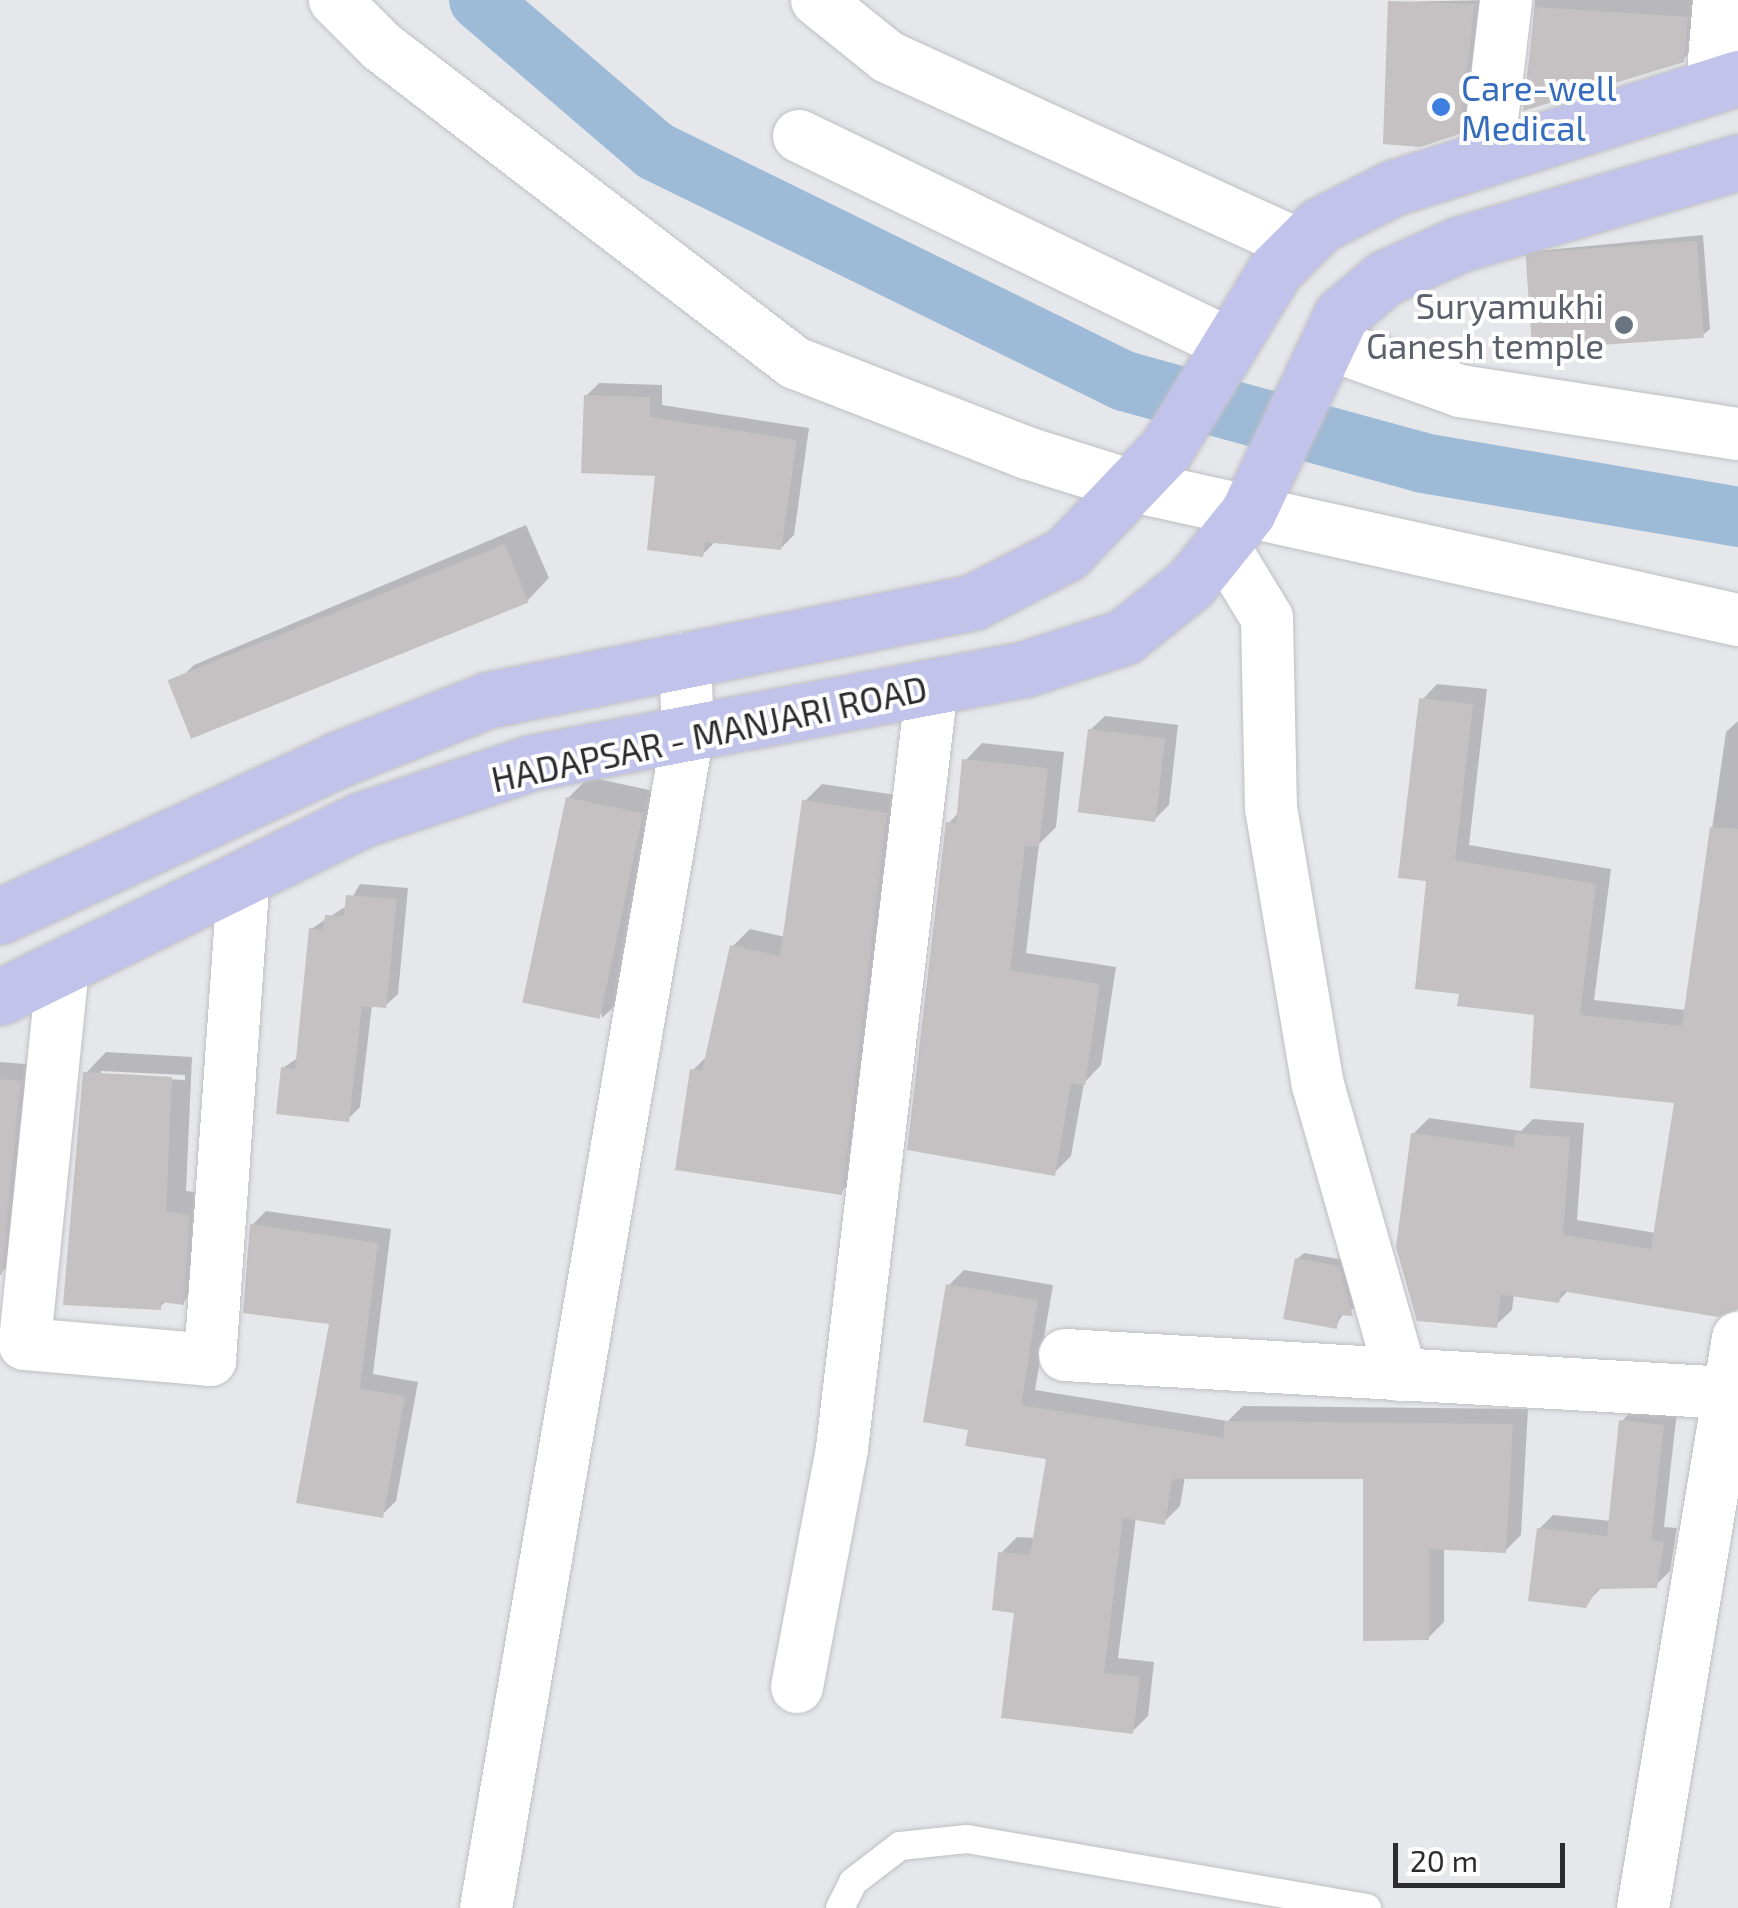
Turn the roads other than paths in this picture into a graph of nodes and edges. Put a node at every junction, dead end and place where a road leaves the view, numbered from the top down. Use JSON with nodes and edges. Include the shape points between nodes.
{"nodes":[{"id":1,"x":335,"y":0,"type":"edge"},
{"id":2,"x":1506,"y":0,"type":"edge"},
{"id":3,"x":1719,"y":0,"type":"edge"},
{"id":4,"x":842,"y":9,"type":"edge"},
{"id":5,"x":1725,"y":82,"type":"edge"},
{"id":6,"x":800,"y":136,"type":"dead end"},
{"id":7,"x":1488,"y":154,"type":"junction"},
{"id":8,"x":1738,"y":162,"type":"edge"},
{"id":9,"x":1299,"y":246,"type":"junction"},
{"id":10,"x":1228,"y":343,"type":"junction"},
{"id":11,"x":1320,"y":366,"type":"junction"},
{"id":12,"x":1738,"y":434,"type":"edge"},
{"id":13,"x":1147,"y":467,"type":"junction"},
{"id":14,"x":1245,"y":512,"type":"junction"},
{"id":15,"x":1738,"y":620,"type":"edge"},
{"id":16,"x":685,"y":658,"type":"junction"},
{"id":17,"x":932,"y":686,"type":"junction"},
{"id":18,"x":688,"y":732,"type":"junction"},
{"id":19,"x":244,"y":878,"type":"junction"},
{"id":20,"x":0,"y":916,"type":"edge"},
{"id":21,"x":63,"y":967,"type":"junction"},
{"id":22,"x":0,"y":997,"type":"edge"},
{"id":23,"x":1738,"y":1338,"type":"edge"},
{"id":24,"x":1065,"y":1355,"type":"dead end"},
{"id":25,"x":1401,"y":1374,"type":"junction"},
{"id":26,"x":1729,"y":1393,"type":"junction"},
{"id":27,"x":797,"y":1687,"type":"dead end"},
{"id":28,"x":486,"y":1908,"type":"edge"},
{"id":29,"x":840,"y":1908,"type":"edge"},
{"id":30,"x":1367,"y":1908,"type":"edge"},
{"id":31,"x":1643,"y":1908,"type":"edge"}],
"edges":[{"from":1,"to":13,"type":"street","via":[[382,47],[796,364],[1027,454]]},
{"from":2,"to":7,"type":"street"},
{"from":3,"to":5,"type":"street"},
{"from":4,"to":9,"type":"street","via":[[888,56]]},
{"from":5,"to":7,"type":"main road"},
{"from":6,"to":10,"type":"street"},
{"from":7,"to":9,"type":"main road","via":[[1393,188],[1320,225]]},
{"from":8,"to":11,"type":"main road","via":[[1460,244],[1386,278],[1341,315]]},
{"from":9,"to":10,"type":"main road"},
{"from":10,"to":13,"type":"main road","name":"HADAPSAR - MANJARI ROAD"},
{"from":11,"to":12,"type":"street"},
{"from":11,"to":14,"type":"main road","name":"HADAPSAR - MANJARI ROAD"},
{"from":13,"to":14,"type":"street"},
{"from":13,"to":16,"type":"main road","name":"HADAPSAR - MANJARI ROAD","via":[[1066,554],[974,602],[854,631]]},
{"from":14,"to":15,"type":"street"},
{"from":14,"to":17,"type":"main road","name":"HADAPSAR - MANJARI ROAD","via":[[1190,584],[1124,636],[1026,669]]},
{"from":14,"to":25,"type":"street","via":[[1267,618],[1271,808],[1318,1085]]},
{"from":16,"to":18,"type":"street"},
{"from":16,"to":20,"type":"main road","name":"HADAPSAR - MANJARI ROAD","via":[[488,700],[337,760]]},
{"from":17,"to":18,"type":"main road","name":"HADAPSAR - MANJARI ROAD"},
{"from":17,"to":27,"type":"street","via":[[842,1448]]},
{"from":18,"to":19,"type":"main road","name":"HADAPSAR - MANJARI ROAD","via":[[530,763],[361,820]]},
{"from":18,"to":28,"type":"street"},
{"from":19,"to":21,"type":"main road","name":"HADAPSAR - MANJARI ROAD"},
{"from":19,"to":21,"type":"street","via":[[210,1360],[25,1344]]},
{"from":21,"to":22,"type":"main road","name":"HADAPSAR - MANJARI ROAD"},
{"from":23,"to":26,"type":"street"},
{"from":24,"to":25,"type":"street"},
{"from":25,"to":26,"type":"street"},
{"from":26,"to":31,"type":"street"},
{"from":29,"to":30,"type":"lane","via":[[853,1882],[900,1846],[968,1839]]}]}
